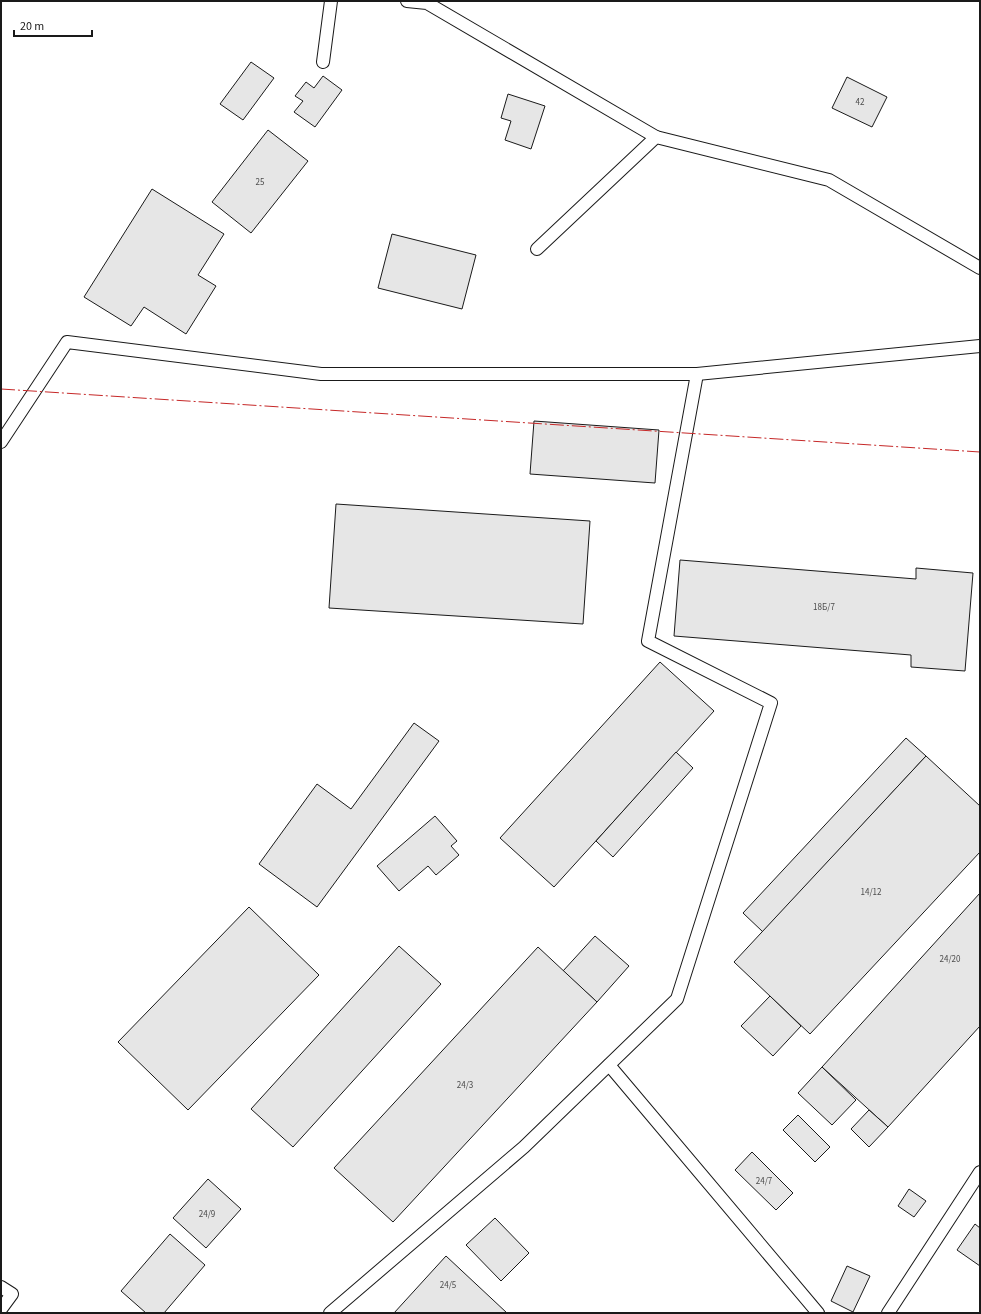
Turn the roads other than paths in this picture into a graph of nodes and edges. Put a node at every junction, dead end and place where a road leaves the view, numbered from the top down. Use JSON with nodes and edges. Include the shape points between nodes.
{"nodes":[{"id":1,"x":331,"y":1,"type":"edge"},
{"id":2,"x":407,"y":1,"type":"edge"},
{"id":3,"x":323,"y":62,"type":"dead end"},
{"id":4,"x":656,"y":137,"type":"junction"},
{"id":5,"x":537,"y":249,"type":"dead end"},
{"id":6,"x":980,"y":268,"type":"edge"},
{"id":7,"x":980,"y":346,"type":"edge"},
{"id":8,"x":697,"y":374,"type":"junction"},
{"id":9,"x":1,"y":442,"type":"edge"},
{"id":10,"x":609,"y":1064,"type":"junction"},
{"id":11,"x":980,"y":1172,"type":"edge"},
{"id":12,"x":1,"y":1288,"type":"edge"},
{"id":13,"x":1,"y":1309,"type":"edge"},
{"id":14,"x":330,"y":1313,"type":"edge"},
{"id":15,"x":818,"y":1313,"type":"edge"},
{"id":16,"x":888,"y":1313,"type":"edge"}],
"edges":[{"from":1,"to":3,"type":"lane"},
{"from":2,"to":4,"type":"lane","via":[[426,3]]},
{"from":4,"to":5,"type":"lane"},
{"from":4,"to":6,"type":"lane","via":[[829,180]]},
{"from":7,"to":8,"type":"lane"},
{"from":8,"to":9,"type":"lane","via":[[321,374],[67,342]]},
{"from":8,"to":10,"type":"lane","via":[[648,641],[771,703],[677,999]]},
{"from":10,"to":14,"type":"lane","via":[[524,1147]]},
{"from":10,"to":15,"type":"lane"},
{"from":11,"to":16,"type":"lane"},
{"from":12,"to":13,"type":"lane","via":[[12,1294]]}]}
